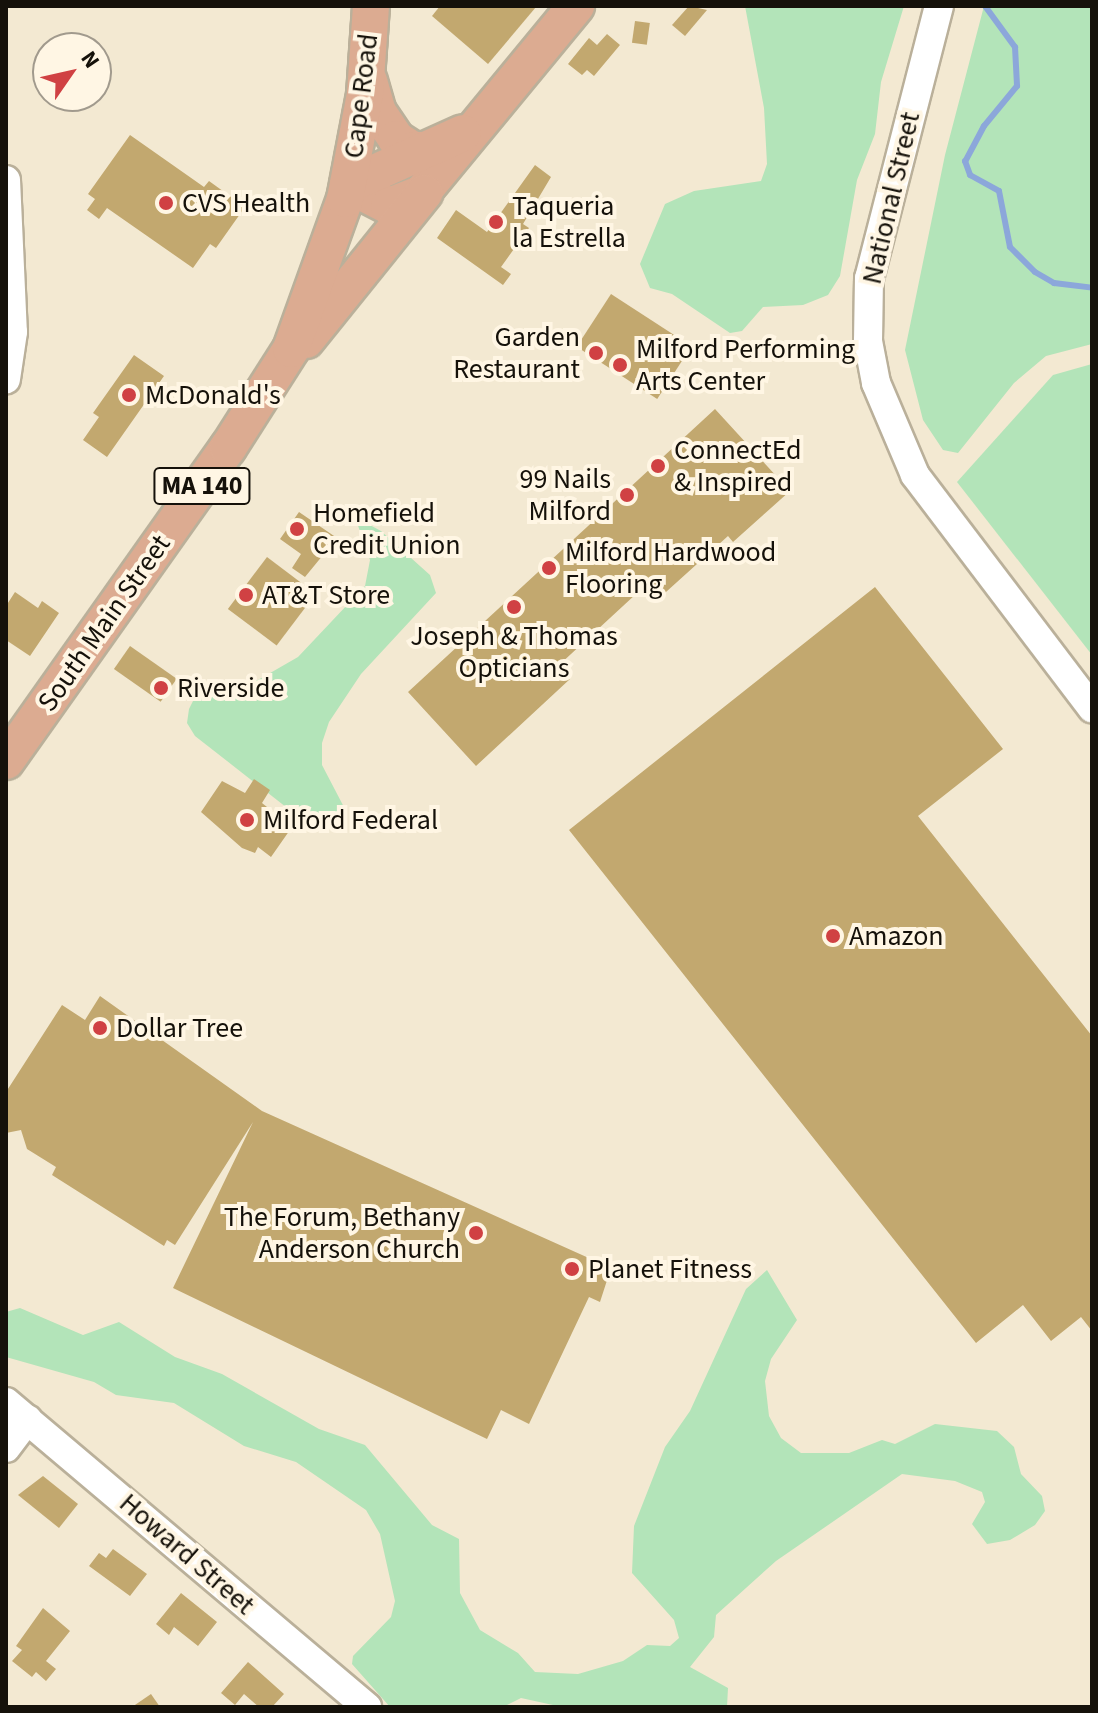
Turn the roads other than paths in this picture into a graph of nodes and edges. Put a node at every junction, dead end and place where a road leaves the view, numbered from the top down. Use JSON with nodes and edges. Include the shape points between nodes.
{"nodes":[{"id":1,"x":371,"y":6,"type":"edge"},
{"id":2,"x":576,"y":6,"type":"edge"},
{"id":3,"x":939,"y":6,"type":"edge"},
{"id":4,"x":367,"y":69,"type":"junction"},
{"id":5,"x":432,"y":167,"type":"junction"},
{"id":6,"x":6,"y":180,"type":"edge"},
{"id":7,"x":348,"y":185,"type":"junction"},
{"id":8,"x":282,"y":364,"type":"junction"},
{"id":9,"x":6,"y":379,"type":"edge"},
{"id":10,"x":1092,"y":708,"type":"edge"},
{"id":11,"x":6,"y":761,"type":"edge"},
{"id":12,"x":17,"y":1410,"type":"edge"},
{"id":13,"x":6,"y":1448,"type":"edge"},
{"id":14,"x":367,"y":1707,"type":"edge"}],
"edges":[{"from":1,"to":4,"type":"main road","name":"Cape Road","number":"MA 140"},
{"from":2,"to":5,"type":"main road"},
{"from":3,"to":10,"type":"street","name":"National Street","via":[[869,278],[868,341],[876,383],[915,475]]},
{"from":4,"to":5,"type":"main road","via":[[374,102],[391,133]]},
{"from":4,"to":7,"type":"main road","name":"Cape Road","number":"MA 140"},
{"from":5,"to":7,"type":"main road"},
{"from":5,"to":8,"type":"main road","via":[[339,302]]},
{"from":6,"to":9,"type":"street","via":[[13,320]]},
{"from":7,"to":8,"type":"main road","name":"South Main Street","number":"MA 140","via":[[314,296]]},
{"from":8,"to":11,"type":"main road","name":"South Main Street","number":"MA 140"},
{"from":12,"to":13,"type":"street"},
{"from":12,"to":14,"type":"street","name":"Howard Street"}]}
